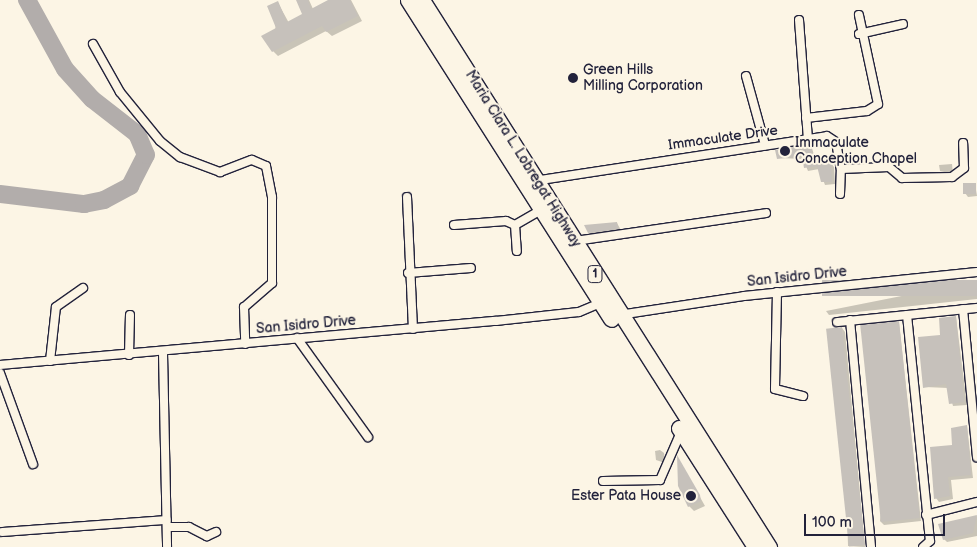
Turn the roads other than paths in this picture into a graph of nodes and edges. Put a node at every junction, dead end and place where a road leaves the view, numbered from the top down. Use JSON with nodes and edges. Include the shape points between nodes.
{"nodes":[{"id":1,"x":408,"y":0,"type":"edge"},
{"id":2,"x":422,"y":0,"type":"edge"},
{"id":3,"x":859,"y":15,"type":"dead end"},
{"id":4,"x":799,"y":20,"type":"dead end"},
{"id":5,"x":903,"y":24,"type":"dead end"},
{"id":6,"x":859,"y":34,"type":"junction"},
{"id":7,"x":93,"y":44,"type":"dead end"},
{"id":8,"x":746,"y":76,"type":"dead end"},
{"id":9,"x":806,"y":118,"type":"junction"},
{"id":10,"x":808,"y":139,"type":"junction"},
{"id":11,"x":963,"y":143,"type":"dead end"},
{"id":12,"x":506,"y":144,"type":"junction"},
{"id":13,"x":765,"y":145,"type":"junction"},
{"id":14,"x":840,"y":168,"type":"junction"},
{"id":15,"x":530,"y":183,"type":"junction"},
{"id":16,"x":840,"y":194,"type":"dead end"},
{"id":17,"x":407,"y":197,"type":"dead end"},
{"id":18,"x":541,"y":210,"type":"junction"},
{"id":19,"x":766,"y":213,"type":"dead end"},
{"id":20,"x":454,"y":224,"type":"dead end"},
{"id":21,"x":515,"y":225,"type":"junction"},
{"id":22,"x":574,"y":241,"type":"junction"},
{"id":23,"x":517,"y":251,"type":"dead end"},
{"id":24,"x":470,"y":268,"type":"dead end"},
{"id":25,"x":977,"y":272,"type":"edge"},
{"id":26,"x":408,"y":273,"type":"junction"},
{"id":27,"x":83,"y":288,"type":"dead end"},
{"id":28,"x":777,"y":292,"type":"junction"},
{"id":29,"x":606,"y":300,"type":"junction"},
{"id":30,"x":977,"y":308,"type":"edge"},
{"id":31,"x":963,"y":310,"type":"junction"},
{"id":32,"x":130,"y":315,"type":"dead end"},
{"id":33,"x":906,"y":315,"type":"junction"},
{"id":34,"x":616,"y":317,"type":"junction"},
{"id":35,"x":850,"y":320,"type":"junction"},
{"id":36,"x":837,"y":322,"type":"dead end"},
{"id":37,"x":413,"y":329,"type":"junction"},
{"id":38,"x":297,"y":338,"type":"junction"},
{"id":39,"x":245,"y":344,"type":"junction"},
{"id":40,"x":163,"y":353,"type":"junction"},
{"id":41,"x":128,"y":355,"type":"junction"},
{"id":42,"x":50,"y":361,"type":"junction"},
{"id":43,"x":0,"y":365,"type":"edge"},
{"id":44,"x":0,"y":373,"type":"edge"},
{"id":45,"x":803,"y":396,"type":"dead end"},
{"id":46,"x":681,"y":432,"type":"junction"},
{"id":47,"x":368,"y":437,"type":"dead end"},
{"id":48,"x":977,"y":456,"type":"edge"},
{"id":49,"x":33,"y":464,"type":"dead end"},
{"id":50,"x":603,"y":482,"type":"dead end"},
{"id":51,"x":977,"y":502,"type":"edge"},
{"id":52,"x":733,"y":504,"type":"junction"},
{"id":53,"x":926,"y":515,"type":"junction"},
{"id":54,"x":167,"y":524,"type":"junction"},
{"id":55,"x":2,"y":532,"type":"dead end"},
{"id":56,"x":216,"y":532,"type":"dead end"},
{"id":57,"x":167,"y":547,"type":"edge"},
{"id":58,"x":755,"y":547,"type":"edge"},
{"id":59,"x":769,"y":547,"type":"edge"},
{"id":60,"x":872,"y":547,"type":"edge"},
{"id":61,"x":923,"y":547,"type":"edge"}],
"edges":[{"from":1,"to":12,"type":"highway","name":"Maria Clara L. Lobregat Highway","number":"1"},
{"from":2,"to":12,"type":"highway","name":"Maria Clara L. Lobregat Highway","number":"1"},
{"from":3,"to":6,"type":"street"},
{"from":4,"to":9,"type":"street"},
{"from":5,"to":6,"type":"street"},
{"from":6,"to":9,"type":"street","via":[[878,104],[867,111]]},
{"from":7,"to":39,"type":"street","via":[[120,92],[160,141],[180,156],[220,172],[252,160],[266,166],[272,196],[272,283],[244,307]]},
{"from":8,"to":13,"type":"street"},
{"from":9,"to":10,"type":"street"},
{"from":10,"to":13,"type":"street","name":"Immaculate Drive"},
{"from":10,"to":14,"type":"street","name":"Immaculate Drive","via":[[833,137]]},
{"from":11,"to":14,"type":"street","via":[[964,168],[952,177],[902,178],[889,167]]},
{"from":12,"to":15,"type":"highway","name":"Maria Clara L. Lobregat Highway","number":"1"},
{"from":13,"to":15,"type":"street","name":"Immaculate Drive"},
{"from":14,"to":16,"type":"street"},
{"from":15,"to":18,"type":"highway","name":"Maria Clara L. Lobregat Highway","number":"1"},
{"from":15,"to":22,"type":"highway","name":"Maria Clara L. Lobregat Highway","number":"1"},
{"from":17,"to":26,"type":"street"},
{"from":18,"to":21,"type":"street"},
{"from":18,"to":29,"type":"highway","name":"Maria Clara L. Lobregat Highway","number":"1"},
{"from":19,"to":22,"type":"street"},
{"from":20,"to":21,"type":"street","via":[[506,222]]},
{"from":21,"to":23,"type":"street"},
{"from":22,"to":29,"type":"highway","name":"Maria Clara L. Lobregat Highway","number":"1"},
{"from":24,"to":26,"type":"street"},
{"from":25,"to":28,"type":"street","name":"San Isidro Drive"},
{"from":26,"to":37,"type":"street"},
{"from":27,"to":42,"type":"street","via":[[56,307]]},
{"from":28,"to":34,"type":"street","name":"San Isidro Drive"},
{"from":28,"to":45,"type":"street","via":[[775,389],[782,394]]},
{"from":29,"to":34,"type":"highway","name":"Maria Clara L. Lobregat Highway","number":"1"},
{"from":29,"to":37,"type":"street","name":"San Isidro Drive","via":[[570,313]]},
{"from":30,"to":31,"type":"street"},
{"from":31,"to":33,"type":"street"},
{"from":31,"to":48,"type":"street"},
{"from":32,"to":41,"type":"street"},
{"from":33,"to":35,"type":"street"},
{"from":33,"to":53,"type":"street"},
{"from":34,"to":46,"type":"highway","name":"Maria Clara L. Lobregat Highway","number":"1"},
{"from":34,"to":52,"type":"highway","name":"Maria Clara L. Lobregat Highway","number":"1"},
{"from":35,"to":36,"type":"street"},
{"from":35,"to":60,"type":"street"},
{"from":37,"to":38,"type":"street","name":"San Isidro Drive"},
{"from":38,"to":39,"type":"street","name":"San Isidro Drive"},
{"from":38,"to":47,"type":"street"},
{"from":39,"to":40,"type":"street","name":"San Isidro Drive"},
{"from":40,"to":41,"type":"street","name":"San Isidro Drive"},
{"from":40,"to":54,"type":"street"},
{"from":41,"to":42,"type":"street","name":"San Isidro Drive"},
{"from":42,"to":43,"type":"street","name":"San Isidro Drive"},
{"from":44,"to":49,"type":"street"},
{"from":46,"to":50,"type":"street","via":[[660,480]]},
{"from":46,"to":52,"type":"highway","name":"Maria Clara L. Lobregat Highway","number":"1"},
{"from":51,"to":53,"type":"street"},
{"from":52,"to":58,"type":"highway","name":"Maria Clara L. Lobregat Highway","number":"1"},
{"from":52,"to":59,"type":"highway","name":"Maria Clara L. Lobregat Highway","number":"1"},
{"from":53,"to":61,"type":"street","via":[[930,541]]},
{"from":54,"to":55,"type":"street"},
{"from":54,"to":56,"type":"street","via":[[189,526],[207,536]]},
{"from":54,"to":57,"type":"street"}]}
